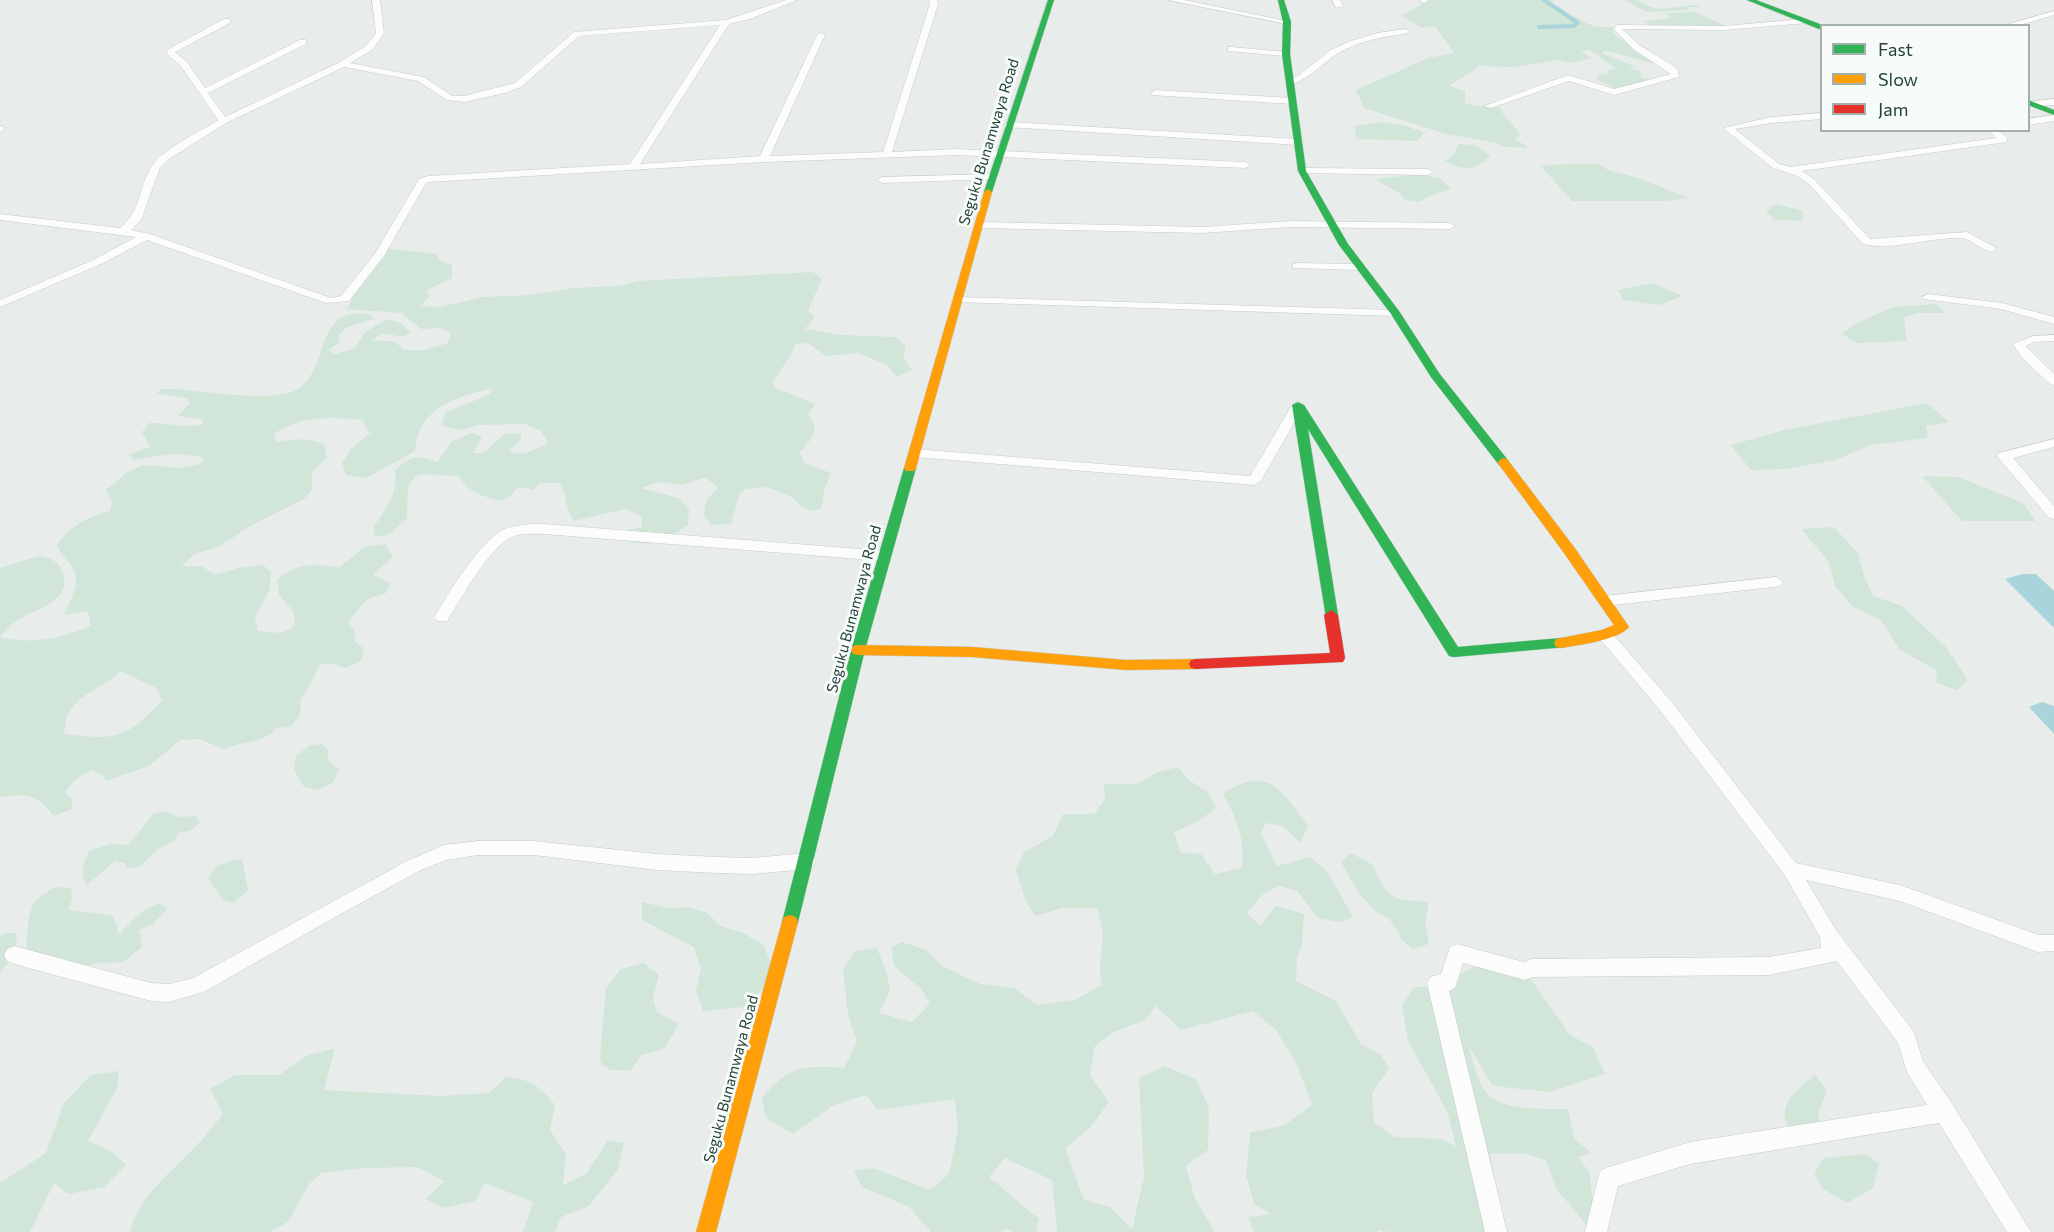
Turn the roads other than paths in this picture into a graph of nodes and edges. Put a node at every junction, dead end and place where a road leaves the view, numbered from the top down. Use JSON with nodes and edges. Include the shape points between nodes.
{"nodes":[{"id":1,"x":376,"y":0,"type":"edge"},
{"id":2,"x":793,"y":0,"type":"edge"},
{"id":3,"x":933,"y":0,"type":"edge"},
{"id":4,"x":1051,"y":0,"type":"edge"},
{"id":5,"x":1172,"y":0,"type":"edge"},
{"id":6,"x":1281,"y":0,"type":"edge"},
{"id":7,"x":1750,"y":0,"type":"edge"},
{"id":8,"x":2054,"y":13,"type":"edge"},
{"id":9,"x":227,"y":21,"type":"dead end"},
{"id":10,"x":1804,"y":21,"type":"junction"},
{"id":11,"x":726,"y":22,"type":"junction"},
{"id":12,"x":1287,"y":22,"type":"junction"},
{"id":13,"x":2013,"y":24,"type":"edge"},
{"id":14,"x":1820,"y":27,"type":"edge"},
{"id":15,"x":1405,"y":31,"type":"dead end"},
{"id":16,"x":821,"y":35,"type":"dead end"},
{"id":17,"x":303,"y":42,"type":"dead end"},
{"id":18,"x":1232,"y":49,"type":"dead end"},
{"id":19,"x":1286,"y":54,"type":"junction"},
{"id":20,"x":343,"y":64,"type":"junction"},
{"id":21,"x":1289,"y":82,"type":"junction"},
{"id":22,"x":203,"y":92,"type":"junction"},
{"id":23,"x":1155,"y":93,"type":"dead end"},
{"id":24,"x":1292,"y":101,"type":"junction"},
{"id":25,"x":2054,"y":102,"type":"edge"},
{"id":26,"x":2030,"y":103,"type":"edge"},
{"id":27,"x":1488,"y":106,"type":"dead end"},
{"id":28,"x":1820,"y":116,"type":"edge"},
{"id":29,"x":2054,"y":116,"type":"edge"},
{"id":30,"x":222,"y":121,"type":"junction"},
{"id":31,"x":2030,"y":122,"type":"edge"},
{"id":32,"x":1009,"y":125,"type":"junction"},
{"id":33,"x":1994,"y":132,"type":"edge"},
{"id":34,"x":1299,"y":142,"type":"junction"},
{"id":35,"x":887,"y":154,"type":"junction"},
{"id":36,"x":999,"y":155,"type":"junction"},
{"id":37,"x":764,"y":159,"type":"junction"},
{"id":38,"x":1245,"y":165,"type":"dead end"},
{"id":39,"x":633,"y":168,"type":"junction"},
{"id":40,"x":1791,"y":170,"type":"junction"},
{"id":41,"x":1302,"y":171,"type":"junction"},
{"id":42,"x":1428,"y":172,"type":"dead end"},
{"id":43,"x":993,"y":177,"type":"junction"},
{"id":44,"x":882,"y":180,"type":"dead end"},
{"id":45,"x":0,"y":217,"type":"edge"},
{"id":46,"x":1333,"y":224,"type":"junction"},
{"id":47,"x":980,"y":225,"type":"junction"},
{"id":48,"x":1449,"y":226,"type":"dead end"},
{"id":49,"x":123,"y":231,"type":"junction"},
{"id":50,"x":146,"y":236,"type":"junction"},
{"id":51,"x":1991,"y":249,"type":"dead end"},
{"id":52,"x":1297,"y":266,"type":"dead end"},
{"id":53,"x":1359,"y":267,"type":"junction"},
{"id":54,"x":1928,"y":297,"type":"dead end"},
{"id":55,"x":958,"y":300,"type":"junction"},
{"id":56,"x":0,"y":304,"type":"edge"},
{"id":57,"x":1395,"y":313,"type":"junction"},
{"id":58,"x":2054,"y":321,"type":"edge"},
{"id":59,"x":2054,"y":338,"type":"edge"},
{"id":60,"x":2054,"y":381,"type":"edge"},
{"id":61,"x":1298,"y":405,"type":"junction"},
{"id":62,"x":2054,"y":443,"type":"edge"},
{"id":63,"x":915,"y":453,"type":"junction"},
{"id":64,"x":2054,"y":515,"type":"edge"},
{"id":65,"x":885,"y":556,"type":"junction"},
{"id":66,"x":1776,"y":582,"type":"dead end"},
{"id":67,"x":1605,"y":601,"type":"junction"},
{"id":68,"x":442,"y":617,"type":"dead end"},
{"id":69,"x":1605,"y":635,"type":"junction"},
{"id":70,"x":858,"y":650,"type":"junction"},
{"id":71,"x":807,"y":861,"type":"junction"},
{"id":72,"x":1790,"y":869,"type":"junction"},
{"id":73,"x":1829,"y":936,"type":"junction"},
{"id":74,"x":2054,"y":943,"type":"edge"},
{"id":75,"x":14,"y":955,"type":"dead end"},
{"id":76,"x":1946,"y":1112,"type":"junction"},
{"id":77,"x":706,"y":1232,"type":"edge"},
{"id":78,"x":1496,"y":1232,"type":"edge"},
{"id":79,"x":1596,"y":1232,"type":"edge"},
{"id":80,"x":2020,"y":1232,"type":"edge"}],
"edges":[{"from":1,"to":20,"type":"street","via":[[380,33],[370,47]]},
{"from":2,"to":11,"type":"street"},
{"from":3,"to":35,"type":"street"},
{"from":4,"to":32,"type":"street","name":"Seguku Bunamwaya Road"},
{"from":5,"to":12,"type":"street"},
{"from":6,"to":12,"type":"street"},
{"from":7,"to":10,"type":"street"},
{"from":8,"to":13,"type":"street"},
{"from":9,"to":22,"type":"street","via":[[171,52]]},
{"from":10,"to":14,"type":"street"},
{"from":10,"to":27,"type":"street","via":[[1724,28],[1620,27],[1621,34],[1676,75],[1614,92],[1568,78]]},
{"from":11,"to":20,"type":"street","via":[[577,34],[518,85],[464,99],[450,98],[421,79]]},
{"from":11,"to":39,"type":"street"},
{"from":12,"to":19,"type":"street"},
{"from":15,"to":21,"type":"street","via":[[1364,38],[1333,53],[1309,75]]},
{"from":16,"to":37,"type":"street"},
{"from":17,"to":22,"type":"street"},
{"from":18,"to":19,"type":"street"},
{"from":19,"to":21,"type":"street"},
{"from":20,"to":30,"type":"street"},
{"from":21,"to":24,"type":"street"},
{"from":22,"to":30,"type":"street"},
{"from":23,"to":24,"type":"street"},
{"from":24,"to":34,"type":"street"},
{"from":25,"to":26,"type":"street"},
{"from":26,"to":29,"type":"street"},
{"from":28,"to":40,"type":"street","via":[[1728,128],[1776,166]]},
{"from":29,"to":31,"type":"street"},
{"from":30,"to":49,"type":"street","via":[[156,167],[141,211]]},
{"from":32,"to":34,"type":"street"},
{"from":32,"to":36,"type":"street","name":"Seguku Bunamwaya Road"},
{"from":33,"to":40,"type":"street","via":[[2004,140]]},
{"from":34,"to":41,"type":"street"},
{"from":35,"to":36,"type":"street"},
{"from":35,"to":37,"type":"street"},
{"from":36,"to":38,"type":"street"},
{"from":36,"to":43,"type":"street","name":"Seguku Bunamwaya Road"},
{"from":37,"to":39,"type":"street"},
{"from":39,"to":50,"type":"street","via":[[424,180],[379,256],[345,299],[338,301]]},
{"from":40,"to":51,"type":"street","via":[[1812,182],[1868,242],[1957,235]]},
{"from":41,"to":42,"type":"street"},
{"from":41,"to":46,"type":"street"},
{"from":43,"to":44,"type":"street"},
{"from":43,"to":47,"type":"street","name":"Seguku Bunamwaya Road"},
{"from":45,"to":49,"type":"street"},
{"from":46,"to":47,"type":"street","via":[[1202,230]]},
{"from":46,"to":48,"type":"street"},
{"from":46,"to":53,"type":"street"},
{"from":47,"to":55,"type":"street","name":"Seguku Bunamwaya Road"},
{"from":49,"to":50,"type":"street"},
{"from":50,"to":56,"type":"street"},
{"from":52,"to":53,"type":"street"},
{"from":53,"to":57,"type":"street"},
{"from":54,"to":58,"type":"street","via":[[2002,306]]},
{"from":55,"to":57,"type":"street"},
{"from":55,"to":63,"type":"street","name":"Seguku Bunamwaya Road"},
{"from":57,"to":67,"type":"street","via":[[1436,375]]},
{"from":59,"to":60,"type":"street","via":[[2019,344]]},
{"from":61,"to":63,"type":"street","via":[[1254,481]]},
{"from":61,"to":69,"type":"street","via":[[1454,652]]},
{"from":61,"to":70,"type":"street","via":[[1338,658],[1126,665],[972,652]]},
{"from":62,"to":64,"type":"street","via":[[2004,456]]},
{"from":63,"to":65,"type":"street","name":"Seguku Bunamwaya Road"},
{"from":65,"to":68,"type":"street","via":[[523,530],[507,534],[491,548]]},
{"from":65,"to":70,"type":"street","name":"Seguku Bunamwaya Road"},
{"from":66,"to":67,"type":"street"},
{"from":67,"to":69,"type":"street","via":[[1622,627]]},
{"from":69,"to":72,"type":"street","via":[[1665,705]]},
{"from":70,"to":71,"type":"street","name":"Seguku Bunamwaya Road"},
{"from":71,"to":75,"type":"street","via":[[717,865],[534,848],[478,848],[444,854],[333,908],[197,986],[169,993],[151,992]]},
{"from":71,"to":77,"type":"street","name":"Seguku Bunamwaya Road"},
{"from":72,"to":73,"type":"street"},
{"from":72,"to":74,"type":"street","via":[[1900,893],[2038,944]]},
{"from":73,"to":76,"type":"street","via":[[1907,1039],[1914,1065]]},
{"from":73,"to":78,"type":"street","via":[[1831,955],[1769,966],[1525,971],[1457,952],[1448,982],[1437,983]]},
{"from":76,"to":79,"type":"street","via":[[1690,1153],[1609,1178]]},
{"from":76,"to":80,"type":"street"}]}
